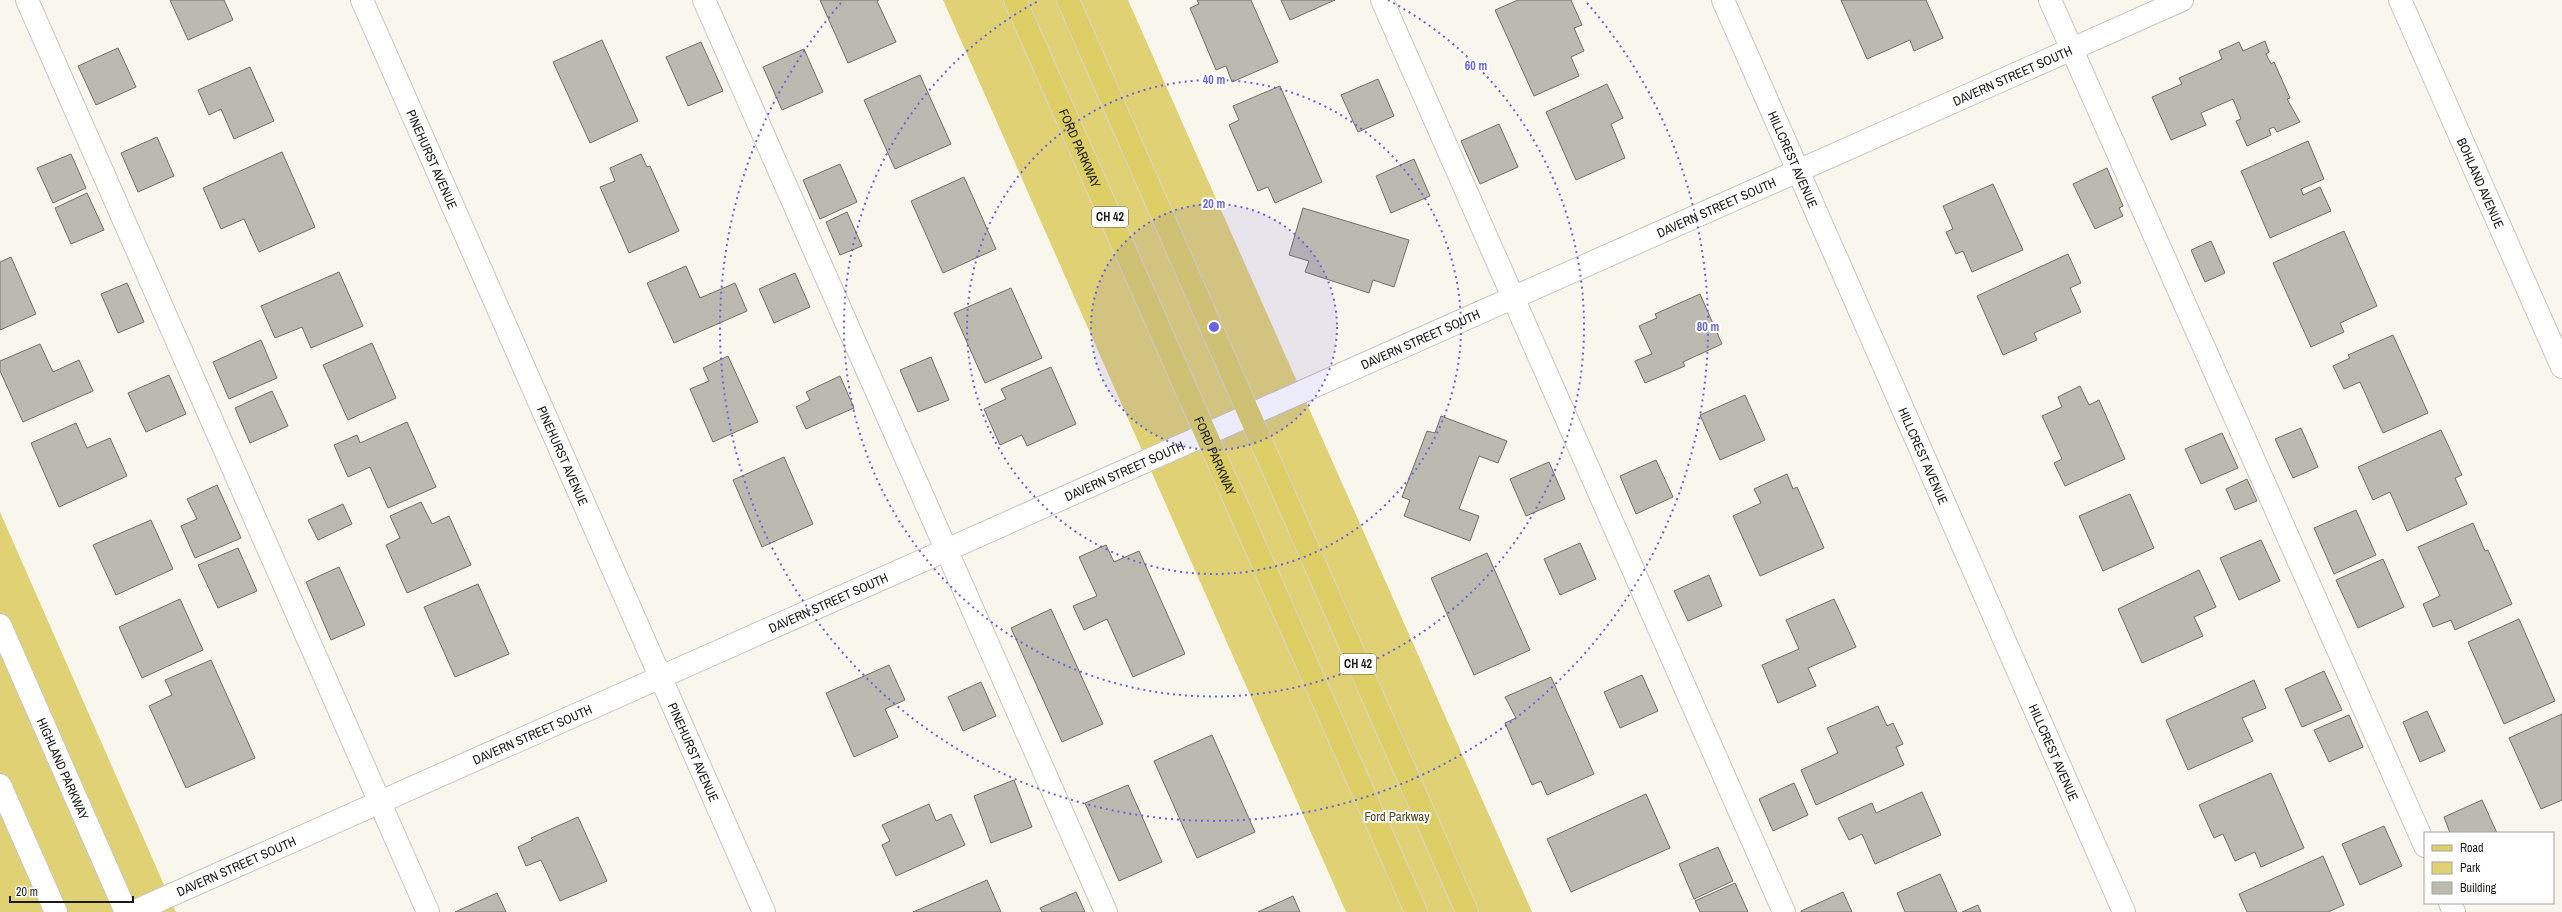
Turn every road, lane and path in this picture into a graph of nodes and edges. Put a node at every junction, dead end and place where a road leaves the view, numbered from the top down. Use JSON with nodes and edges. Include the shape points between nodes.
{"nodes":[{"id":1,"x":27,"y":0,"type":"edge"},
{"id":2,"x":362,"y":0,"type":"edge"},
{"id":3,"x":704,"y":0,"type":"edge"},
{"id":4,"x":1014,"y":0,"type":"edge"},
{"id":5,"x":1068,"y":0,"type":"edge"},
{"id":6,"x":1382,"y":0,"type":"edge"},
{"id":7,"x":1723,"y":0,"type":"edge"},
{"id":8,"x":2050,"y":0,"type":"edge"},
{"id":9,"x":2182,"y":0,"type":"edge"},
{"id":10,"x":2400,"y":0,"type":"edge"},
{"id":11,"x":2071,"y":49,"type":"junction"},
{"id":12,"x":1798,"y":171,"type":"junction"},
{"id":13,"x":1513,"y":298,"type":"junction"},
{"id":14,"x":2562,"y":367,"type":"edge"},
{"id":15,"x":1249,"y":415,"type":"junction"},
{"id":16,"x":1206,"y":435,"type":"junction"},
{"id":17,"x":947,"y":550,"type":"junction"},
{"id":18,"x":0,"y":625,"type":"edge"},
{"id":19,"x":661,"y":678,"type":"junction"},
{"id":20,"x":0,"y":784,"type":"edge"},
{"id":21,"x":380,"y":802,"type":"junction"},
{"id":22,"x":2424,"y":844,"type":"edge"},
{"id":23,"x":56,"y":912,"type":"edge"},
{"id":24,"x":126,"y":912,"type":"edge"},
{"id":25,"x":133,"y":912,"type":"edge"},
{"id":26,"x":428,"y":912,"type":"edge"},
{"id":27,"x":764,"y":912,"type":"edge"},
{"id":28,"x":1106,"y":912,"type":"edge"},
{"id":29,"x":1416,"y":912,"type":"edge"},
{"id":30,"x":1467,"y":912,"type":"edge"},
{"id":31,"x":1784,"y":912,"type":"edge"},
{"id":32,"x":2124,"y":912,"type":"edge"}],
"edges":[{"from":1,"to":21,"type":"street"},
{"from":2,"to":19,"type":"street","name":"PINEHURST AVENUE"},
{"from":3,"to":17,"type":"street"},
{"from":4,"to":16,"type":"main road","name":"FORD PARKWAY","number":"CH 42"},
{"from":5,"to":15,"type":"main road","number":"CH 42"},
{"from":6,"to":13,"type":"street"},
{"from":7,"to":12,"type":"street","name":"HILLCREST AVENUE"},
{"from":8,"to":11,"type":"street"},
{"from":9,"to":11,"type":"street","name":"DAVERN STREET SOUTH"},
{"from":10,"to":14,"type":"street","name":"BOHLAND AVENUE"},
{"from":11,"to":12,"type":"street","name":"DAVERN STREET SOUTH"},
{"from":11,"to":22,"type":"street"},
{"from":12,"to":13,"type":"street","name":"DAVERN STREET SOUTH"},
{"from":12,"to":32,"type":"street","name":"HILLCREST AVENUE"},
{"from":13,"to":15,"type":"street","name":"DAVERN STREET SOUTH"},
{"from":13,"to":31,"type":"street"},
{"from":15,"to":16,"type":"street","name":"DAVERN STREET SOUTH"},
{"from":15,"to":30,"type":"main road","number":"CH 42"},
{"from":16,"to":17,"type":"street","name":"DAVERN STREET SOUTH"},
{"from":16,"to":29,"type":"main road","name":"FORD PARKWAY","number":"CH 42"},
{"from":17,"to":19,"type":"street","name":"DAVERN STREET SOUTH"},
{"from":17,"to":28,"type":"street"},
{"from":18,"to":24,"type":"street","name":"HIGHLAND PARKWAY"},
{"from":19,"to":21,"type":"street","name":"DAVERN STREET SOUTH"},
{"from":19,"to":27,"type":"street","name":"PINEHURST AVENUE"},
{"from":20,"to":23,"type":"street"},
{"from":21,"to":25,"type":"street","name":"DAVERN STREET SOUTH"},
{"from":21,"to":26,"type":"street"}]}
